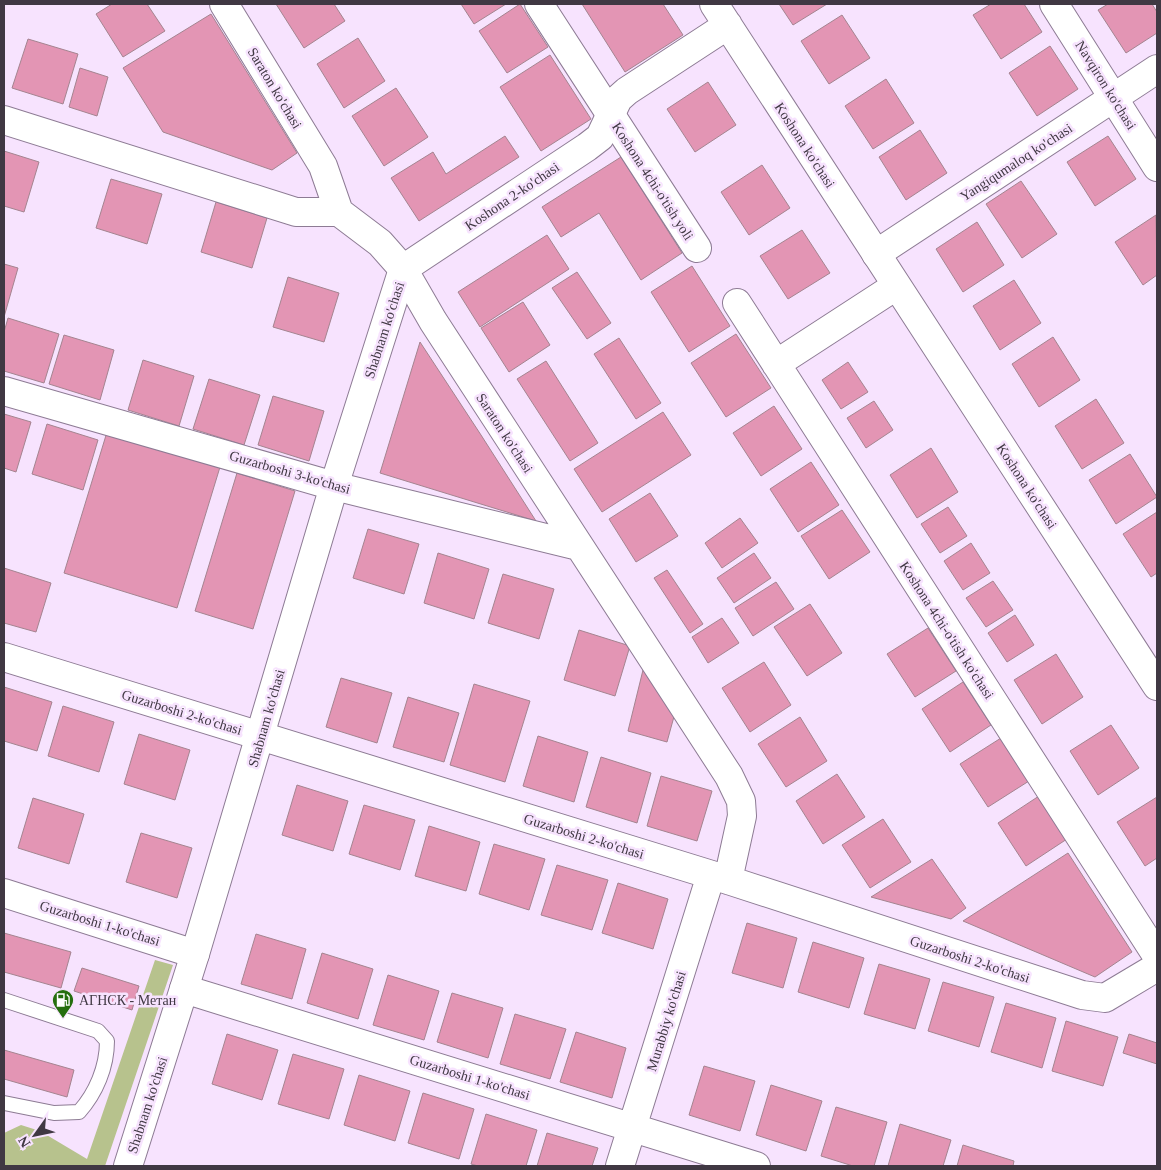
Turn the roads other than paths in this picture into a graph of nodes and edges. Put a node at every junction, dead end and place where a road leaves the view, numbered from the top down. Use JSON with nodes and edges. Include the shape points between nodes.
{"nodes":[{"id":1,"x":224,"y":4,"type":"edge"},
{"id":2,"x":539,"y":4,"type":"edge"},
{"id":3,"x":1054,"y":4,"type":"edge"},
{"id":4,"x":721,"y":14,"type":"edge"},
{"id":5,"x":1157,"y":70,"type":"edge"},
{"id":6,"x":1114,"y":98,"type":"junction"},
{"id":7,"x":610,"y":114,"type":"junction"},
{"id":8,"x":4,"y":120,"type":"edge"},
{"id":9,"x":1157,"y":167,"type":"edge"},
{"id":10,"x":339,"y":212,"type":"junction"},
{"id":11,"x":697,"y":248,"type":"dead end"},
{"id":12,"x":876,"y":254,"type":"junction"},
{"id":13,"x":403,"y":269,"type":"junction"},
{"id":14,"x":896,"y":286,"type":"junction"},
{"id":15,"x":737,"y":303,"type":"dead end"},
{"id":16,"x":776,"y":364,"type":"junction"},
{"id":17,"x":4,"y":391,"type":"edge"},
{"id":18,"x":334,"y":486,"type":"junction"},
{"id":19,"x":578,"y":546,"type":"junction"},
{"id":20,"x":4,"y":657,"type":"edge"},
{"id":21,"x":1157,"y":686,"type":"edge"},
{"id":22,"x":261,"y":736,"type":"junction"},
{"id":23,"x":719,"y":878,"type":"junction"},
{"id":24,"x":4,"y":893,"type":"edge"},
{"id":25,"x":195,"y":954,"type":"junction"},
{"id":26,"x":1157,"y":956,"type":"edge"},
{"id":27,"x":1157,"y":967,"type":"edge"},
{"id":28,"x":184,"y":989,"type":"junction"},
{"id":29,"x":4,"y":1000,"type":"edge"},
{"id":30,"x":4,"y":1103,"type":"edge"},
{"id":31,"x":633,"y":1128,"type":"junction"},
{"id":32,"x":128,"y":1166,"type":"edge"},
{"id":33,"x":620,"y":1166,"type":"edge"},
{"id":34,"x":756,"y":1166,"type":"edge"}],
"edges":[{"from":1,"to":10,"type":"street","name":"Saraton ko'chasi","via":[[323,166]]},
{"from":2,"to":7,"type":"street","name":"Koshona 4chi-o'tish yoli"},
{"from":3,"to":6,"type":"street","name":"Navqiron ko'chasi"},
{"from":4,"to":7,"type":"street","name":"Koshona 2-ko'chasi","via":[[618,99]]},
{"from":4,"to":12,"type":"street","name":"Koshona ko'chasi"},
{"from":5,"to":6,"type":"street","name":"Yangiqumaloq ko'chasi"},
{"from":6,"to":9,"type":"street","name":"Navqiron ko'chasi"},
{"from":6,"to":12,"type":"street","name":"Yangiqumaloq ko'chasi"},
{"from":7,"to":11,"type":"street","name":"Koshona 4chi-o'tish yoli"},
{"from":7,"to":13,"type":"street","name":"Koshona 2-ko'chasi","via":[[600,137],[587,147]]},
{"from":8,"to":10,"type":"street","via":[[296,212]]},
{"from":10,"to":13,"type":"street","name":"Saraton ko'chasi","via":[[380,243]]},
{"from":12,"to":14,"type":"street","name":"Koshona ko'chasi"},
{"from":13,"to":18,"type":"street","name":"Shabnam ko'chasi"},
{"from":13,"to":19,"type":"street","name":"Saraton ko'chasi","via":[[433,322]]},
{"from":14,"to":16,"type":"street"},
{"from":14,"to":21,"type":"street","name":"Koshona ko'chasi"},
{"from":15,"to":16,"type":"street","name":"Koshona 4chi-o'tish ko'chasi"},
{"from":16,"to":26,"type":"street","name":"Koshona 4chi-o'tish ko'chasi"},
{"from":17,"to":18,"type":"street","name":"Guzarboshi 3-ko'chasi"},
{"from":18,"to":19,"type":"street","name":"Guzarboshi 3-ko'chasi"},
{"from":18,"to":22,"type":"street","name":"Shabnam ko'chasi"},
{"from":19,"to":23,"type":"street","name":"Saraton ko'chasi","via":[[729,776],[741,801],[741,828]]},
{"from":20,"to":22,"type":"street","name":"Guzarboshi 2-ko'chasi"},
{"from":22,"to":23,"type":"street","name":"Guzarboshi 2-ko'chasi"},
{"from":22,"to":25,"type":"street","name":"Shabnam ko'chasi"},
{"from":23,"to":27,"type":"street","name":"Guzarboshi 2-ko'chasi","via":[[1082,995],[1105,998]]},
{"from":23,"to":31,"type":"street","name":"Murabbiy ko'chasi"},
{"from":24,"to":25,"type":"street","name":"Guzarboshi 1-ko'chasi"},
{"from":25,"to":28,"type":"street","name":"Shabnam ko'chasi"},
{"from":28,"to":31,"type":"street","name":"Guzarboshi 1-ko'chasi"},
{"from":28,"to":32,"type":"street","name":"Shabnam ko'chasi"},
{"from":29,"to":30,"type":"lane","via":[[98,1031],[107,1041],[107,1055],[93,1096],[79,1112],[54,1113]]},
{"from":31,"to":33,"type":"street","name":"Murabbiy ko'chasi"},
{"from":31,"to":34,"type":"street","name":"Guzarboshi 1-ko'chasi"}]}
